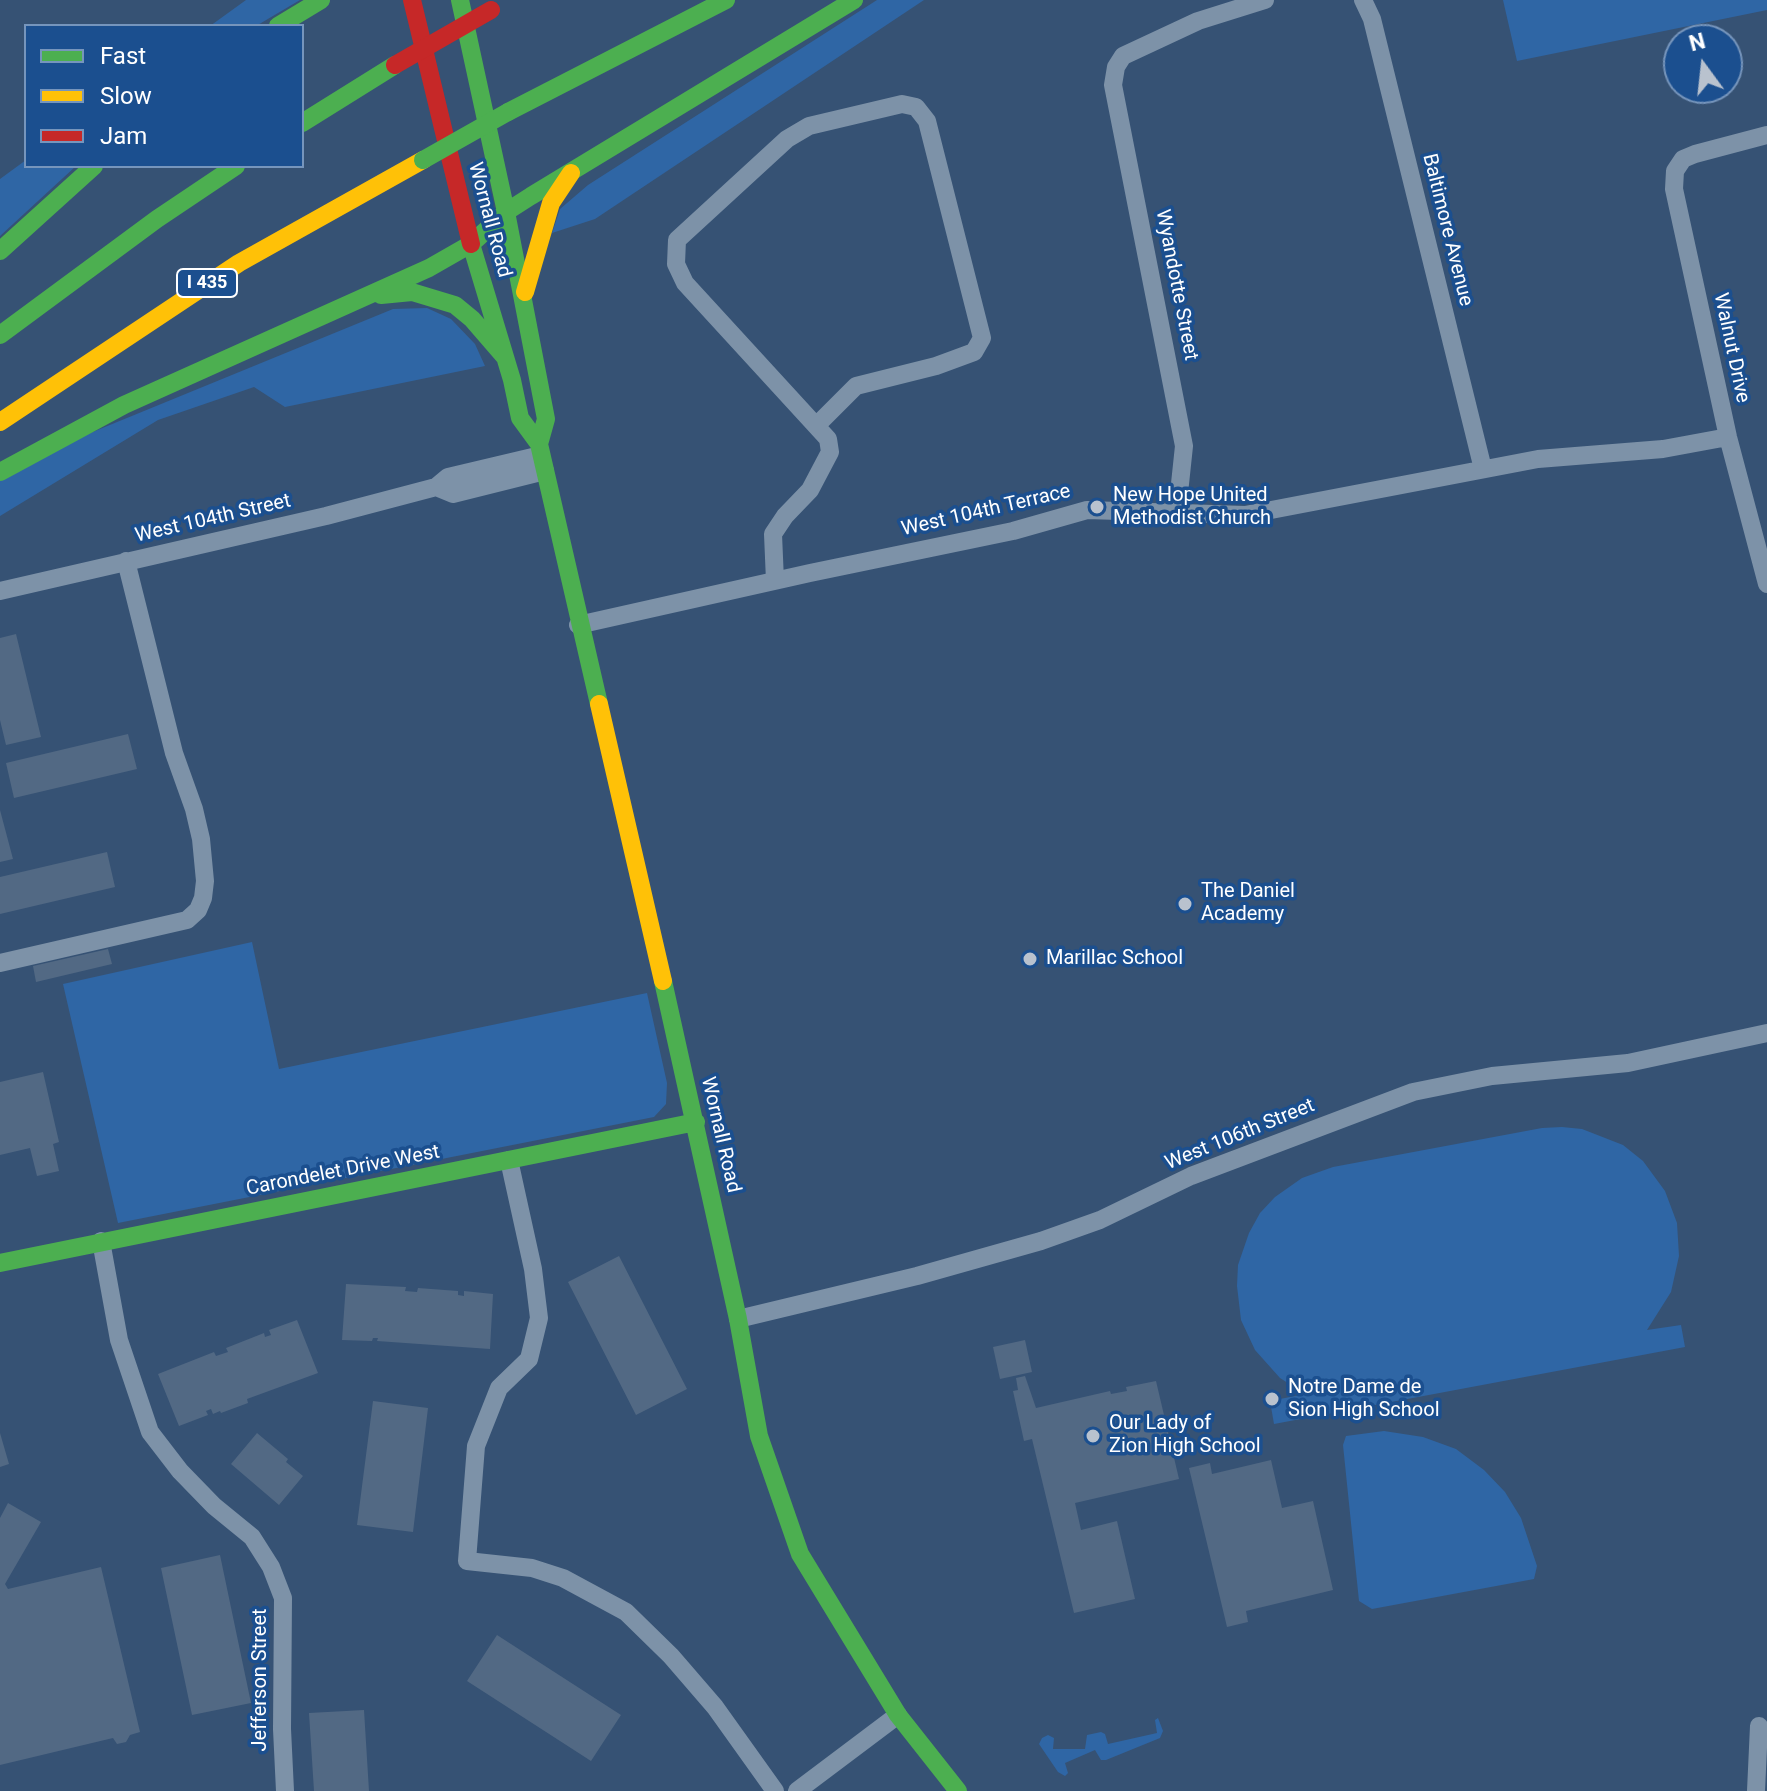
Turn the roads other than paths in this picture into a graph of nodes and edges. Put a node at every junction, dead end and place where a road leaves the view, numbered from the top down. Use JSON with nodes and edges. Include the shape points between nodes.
{"nodes":[{"id":1,"x":321,"y":0,"type":"edge"},
{"id":2,"x":412,"y":0,"type":"edge"},
{"id":3,"x":460,"y":0,"type":"edge"},
{"id":4,"x":510,"y":0,"type":"edge"},
{"id":5,"x":726,"y":0,"type":"edge"},
{"id":6,"x":854,"y":0,"type":"edge"},
{"id":7,"x":1265,"y":0,"type":"edge"},
{"id":8,"x":1363,"y":1,"type":"edge"},
{"id":9,"x":281,"y":24,"type":"edge"},
{"id":10,"x":304,"y":122,"type":"edge"},
{"id":11,"x":1767,"y":135,"type":"edge"},
{"id":12,"x":92,"y":168,"type":"edge"},
{"id":13,"x":233,"y":168,"type":"edge"},
{"id":14,"x":573,"y":170,"type":"junction"},
{"id":15,"x":506,"y":212,"type":"junction"},
{"id":16,"x":471,"y":244,"type":"junction"},
{"id":17,"x":0,"y":251,"type":"edge"},
{"id":18,"x":370,"y":296,"type":"junction"},
{"id":19,"x":524,"y":296,"type":"junction"},
{"id":20,"x":0,"y":335,"type":"edge"},
{"id":21,"x":504,"y":356,"type":"junction"},
{"id":22,"x":0,"y":422,"type":"edge"},
{"id":23,"x":816,"y":426,"type":"junction"},
{"id":24,"x":1728,"y":437,"type":"junction"},
{"id":25,"x":541,"y":457,"type":"junction"},
{"id":26,"x":1483,"y":469,"type":"junction"},
{"id":27,"x":0,"y":472,"type":"edge"},
{"id":28,"x":1177,"y":512,"type":"junction"},
{"id":29,"x":126,"y":561,"type":"junction"},
{"id":30,"x":775,"y":581,"type":"junction"},
{"id":31,"x":1767,"y":584,"type":"edge"},
{"id":32,"x":0,"y":591,"type":"edge"},
{"id":33,"x":578,"y":625,"type":"junction"},
{"id":34,"x":0,"y":963,"type":"edge"},
{"id":35,"x":1767,"y":1033,"type":"edge"},
{"id":36,"x":696,"y":1122,"type":"junction"},
{"id":37,"x":509,"y":1160,"type":"junction"},
{"id":38,"x":101,"y":1241,"type":"junction"},
{"id":39,"x":0,"y":1263,"type":"edge"},
{"id":40,"x":738,"y":1319,"type":"junction"},
{"id":41,"x":898,"y":1715,"type":"junction"},
{"id":42,"x":1759,"y":1726,"type":"dead end"},
{"id":43,"x":285,"y":1791,"type":"edge"},
{"id":44,"x":775,"y":1791,"type":"edge"},
{"id":45,"x":797,"y":1791,"type":"edge"},
{"id":46,"x":958,"y":1791,"type":"edge"},
{"id":47,"x":1756,"y":1791,"type":"edge"}],
"edges":[{"from":1,"to":9,"type":"main road"},
{"from":2,"to":16,"type":"main road","name":"Wornall Road"},
{"from":3,"to":15,"type":"main road","name":"Wornall Road"},
{"from":4,"to":10,"type":"main road","bridge":true},
{"from":5,"to":22,"type":"main road","number":"I 435","bridge":true,"via":[[508,112],[239,263]]},
{"from":6,"to":14,"type":"main road"},
{"from":7,"to":28,"type":"street","name":"Wyandotte Street","via":[[1198,21],[1123,56],[1116,67],[1113,85],[1184,446]]},
{"from":8,"to":26,"type":"street","name":"Baltimore Avenue","via":[[1372,19]]},
{"from":11,"to":24,"type":"street","name":"Walnut Drive","via":[[1683,159],[1674,189]]},
{"from":12,"to":17,"type":"main road"},
{"from":13,"to":20,"type":"main road"},
{"from":14,"to":15,"type":"main road"},
{"from":14,"to":19,"type":"main road","via":[[551,203]]},
{"from":15,"to":16,"type":"main road"},
{"from":15,"to":19,"type":"main road","name":"Wornall Road"},
{"from":16,"to":18,"type":"main road"},
{"from":16,"to":21,"type":"main road","name":"Wornall Road"},
{"from":18,"to":21,"type":"main road","via":[[412,292],[455,305]]},
{"from":18,"to":27,"type":"main road","via":[[124,405]]},
{"from":19,"to":25,"type":"main road","name":"Wornall Road","via":[[546,419]]},
{"from":21,"to":25,"type":"main road","name":"Wornall Road","via":[[520,418]]},
{"from":23,"to":23,"type":"street","via":[[685,283],[676,264],[677,240],[787,139],[809,126],[902,104],[916,107],[927,121],[982,338],[974,352],[856,386]]},
{"from":23,"to":30,"type":"street","via":[[828,439],[830,452],[810,490],[773,534]]},
{"from":24,"to":26,"type":"street","name":"West 104th Terrace"},
{"from":24,"to":31,"type":"street","name":"Walnut Drive"},
{"from":25,"to":29,"type":"street","name":"West 104th Street","via":[[453,494],[436,487]]},
{"from":25,"to":33,"type":"main road","name":"Wornall Road"},
{"from":26,"to":28,"type":"street","name":"West 104th Terrace","via":[[1245,515]]},
{"from":28,"to":30,"type":"street","name":"West 104th Terrace","via":[[1087,510],[1013,531]]},
{"from":29,"to":32,"type":"street","name":"West 104th Street"},
{"from":29,"to":34,"type":"street","via":[[201,839],[203,898],[187,920]]},
{"from":30,"to":33,"type":"street","name":"West 104th Terrace"},
{"from":33,"to":36,"type":"main road","name":"Wornall Road"},
{"from":35,"to":40,"type":"street","name":"West 106th Street","via":[[1628,1063],[1492,1076],[1413,1092],[1191,1176],[1100,1220],[1041,1241]]},
{"from":36,"to":37,"type":"main road","name":"Carondelet Drive West"},
{"from":36,"to":40,"type":"main road","name":"Wornall Road"},
{"from":37,"to":38,"type":"main road","name":"Carondelet Drive West"},
{"from":37,"to":44,"type":"street","via":[[539,1318],[529,1359],[499,1388],[476,1446],[467,1561],[532,1568],[563,1578],[626,1612],[715,1707]]},
{"from":38,"to":39,"type":"main road","name":"Carondelet Drive West"},
{"from":38,"to":43,"type":"street","name":"Jefferson Street","via":[[119,1340],[150,1432],[214,1506],[252,1537],[283,1598]]},
{"from":40,"to":41,"type":"main road","name":"Wornall Road","via":[[759,1436],[800,1554]]},
{"from":41,"to":45,"type":"street"},
{"from":41,"to":46,"type":"main road","name":"Wornall Road"},
{"from":42,"to":47,"type":"street"}]}
